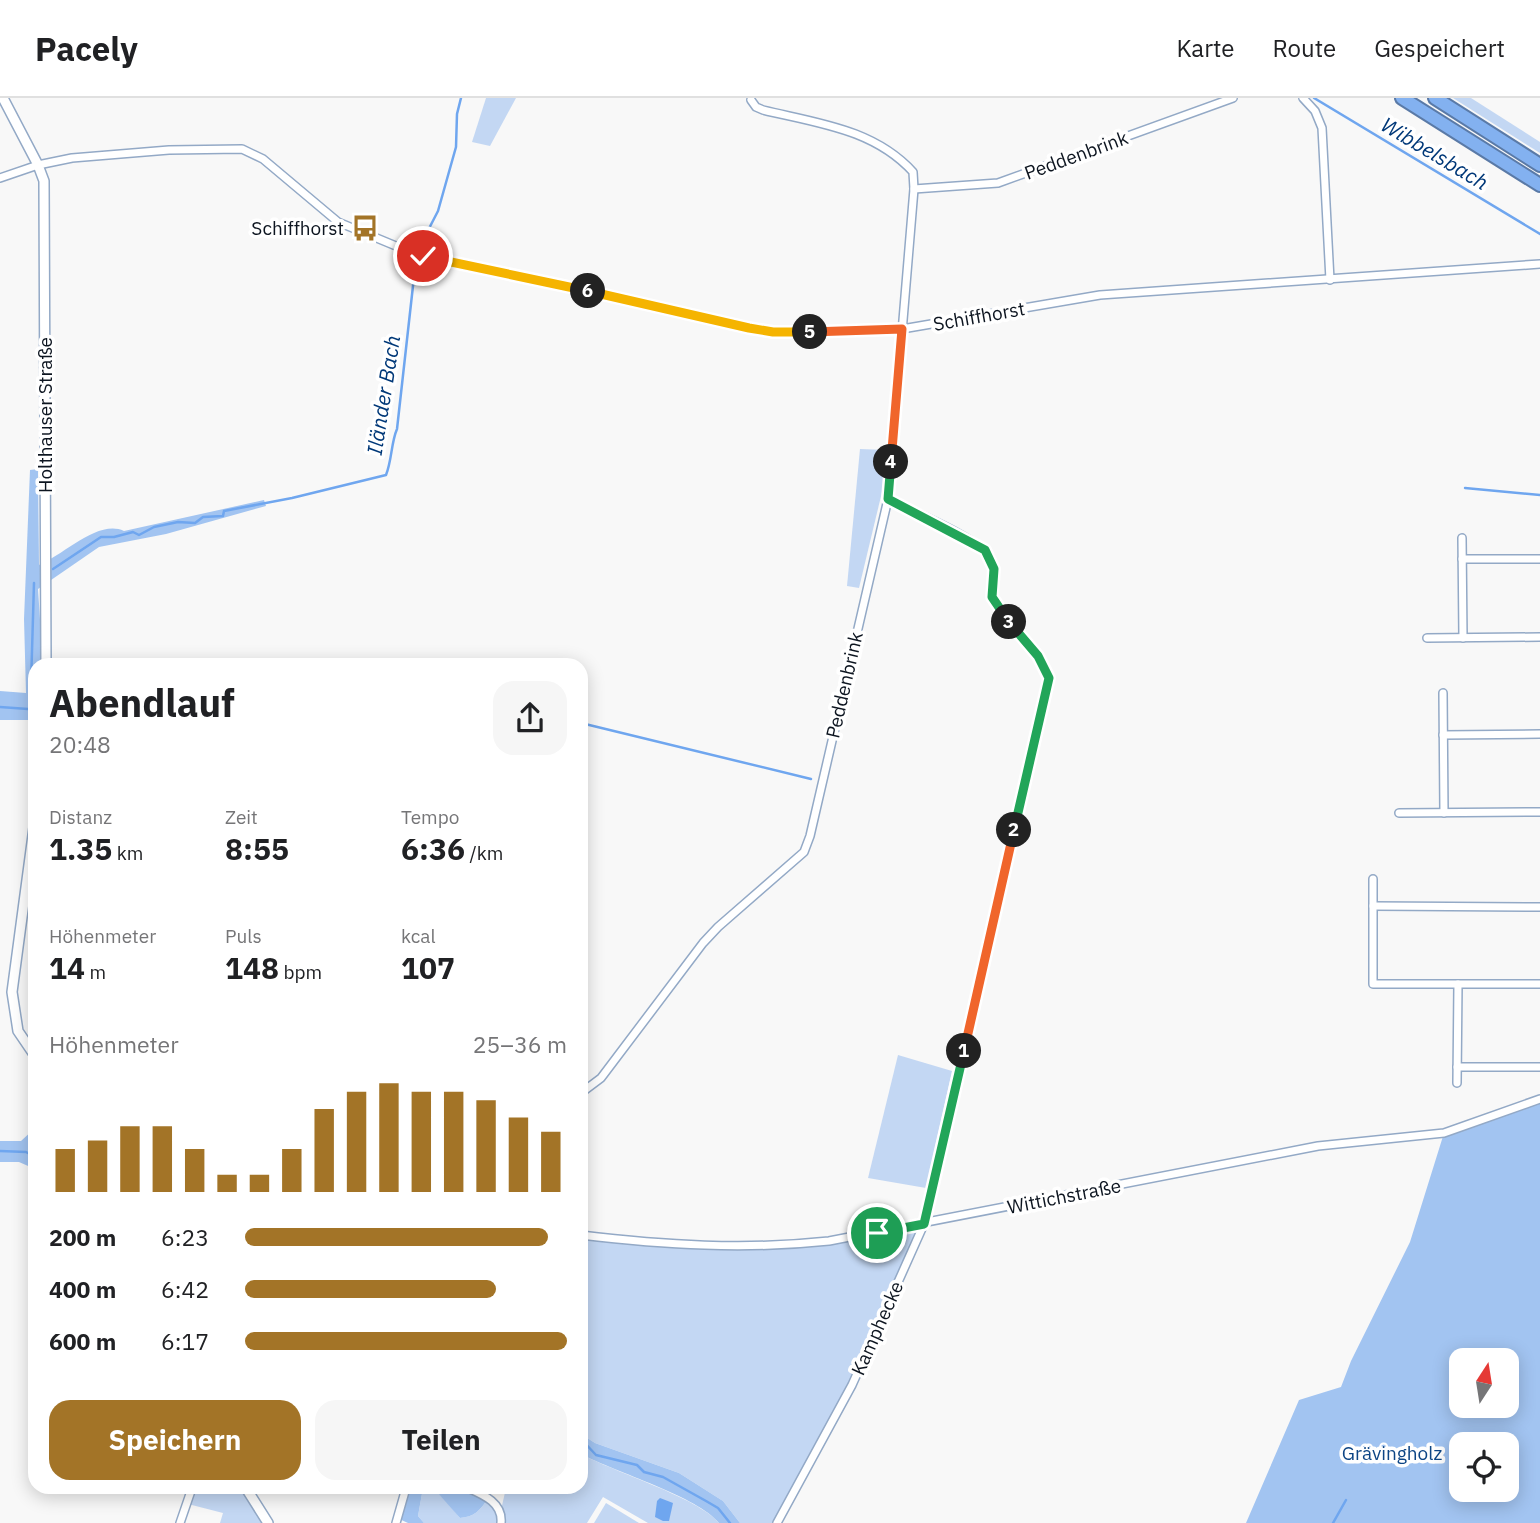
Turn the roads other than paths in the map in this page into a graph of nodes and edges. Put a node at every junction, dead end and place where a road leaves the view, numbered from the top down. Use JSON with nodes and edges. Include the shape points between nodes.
{"nodes":[{"id":1,"x":4,"y":98,"type":"edge"},
{"id":2,"x":1233,"y":98,"type":"edge"},
{"id":3,"x":1303,"y":98,"type":"edge"},
{"id":4,"x":1402,"y":98,"type":"edge"},
{"id":5,"x":1435,"y":98,"type":"edge"},
{"id":6,"x":751,"y":100,"type":"dead end"},
{"id":7,"x":38,"y":165,"type":"junction"},
{"id":8,"x":1540,"y":165,"type":"edge"},
{"id":9,"x":0,"y":178,"type":"edge"},
{"id":10,"x":1540,"y":186,"type":"edge"},
{"id":11,"x":914,"y":189,"type":"junction"},
{"id":12,"x":1540,"y":264,"type":"edge"},
{"id":13,"x":1330,"y":280,"type":"junction"},
{"id":14,"x":902,"y":329,"type":"junction"},
{"id":15,"x":888,"y":499,"type":"junction"},
{"id":16,"x":1462,"y":538,"type":"dead end"},
{"id":17,"x":1462,"y":559,"type":"junction"},
{"id":18,"x":1540,"y":559,"type":"edge"},
{"id":19,"x":1540,"y":637,"type":"edge"},
{"id":20,"x":1427,"y":638,"type":"dead end"},
{"id":21,"x":1463,"y":638,"type":"junction"},
{"id":22,"x":46,"y":658,"type":"edge"},
{"id":23,"x":1443,"y":693,"type":"dead end"},
{"id":24,"x":1540,"y":734,"type":"edge"},
{"id":25,"x":1443,"y":735,"type":"junction"},
{"id":26,"x":1540,"y":812,"type":"edge"},
{"id":27,"x":1399,"y":813,"type":"dead end"},
{"id":28,"x":1444,"y":813,"type":"junction"},
{"id":29,"x":28,"y":872,"type":"edge"},
{"id":30,"x":1373,"y":879,"type":"dead end"},
{"id":31,"x":1373,"y":906,"type":"junction"},
{"id":32,"x":1540,"y":907,"type":"edge"},
{"id":33,"x":1458,"y":984,"type":"junction"},
{"id":34,"x":1540,"y":984,"type":"edge"},
{"id":35,"x":28,"y":1046,"type":"edge"},
{"id":36,"x":1540,"y":1067,"type":"edge"},
{"id":37,"x":1457,"y":1068,"type":"junction"},
{"id":38,"x":1457,"y":1083,"type":"dead end"},
{"id":39,"x":588,"y":1088,"type":"edge"},
{"id":40,"x":1540,"y":1099,"type":"edge"},
{"id":41,"x":924,"y":1224,"type":"junction"},
{"id":42,"x":588,"y":1236,"type":"edge"},
{"id":43,"x":190,"y":1494,"type":"edge"},
{"id":44,"x":250,"y":1494,"type":"edge"},
{"id":45,"x":403,"y":1494,"type":"edge"},
{"id":46,"x":477,"y":1494,"type":"edge"},
{"id":47,"x":180,"y":1523,"type":"edge"},
{"id":48,"x":268,"y":1523,"type":"edge"},
{"id":49,"x":396,"y":1523,"type":"edge"},
{"id":50,"x":501,"y":1523,"type":"edge"},
{"id":51,"x":777,"y":1523,"type":"edge"}],
"edges":[{"from":1,"to":7,"type":"street","name":"Holthauser Straße"},
{"from":2,"to":11,"type":"street","name":"Peddenbrink","via":[[998,183]]},
{"from":3,"to":13,"type":"street","via":[[1322,128]]},
{"from":4,"to":10,"type":"highway"},
{"from":5,"to":8,"type":"highway"},
{"from":6,"to":11,"type":"street","name":"Peddenbrink","via":[[763,110],[868,137],[913,172]]},
{"from":7,"to":9,"type":"street","name":"Schiffhorst"},
{"from":7,"to":14,"type":"street","name":"Schiffhorst","via":[[121,153],[242,149],[263,159],[338,222],[423,256],[773,332]]},
{"from":7,"to":22,"type":"street","name":"Holthauser Straße","via":[[44,181]]},
{"from":11,"to":14,"type":"street","name":"Peddenbrink"},
{"from":12,"to":13,"type":"street","name":"Schiffhorst"},
{"from":13,"to":14,"type":"street","name":"Schiffhorst","via":[[1100,295]]},
{"from":14,"to":15,"type":"street","name":"Peddenbrink"},
{"from":15,"to":39,"type":"street","name":"Peddenbrink","via":[[804,852],[710,935],[601,1078]]},
{"from":15,"to":41,"type":"street","name":"Kamphecke","via":[[985,550],[994,569],[995,604],[1038,656],[1049,678]]},
{"from":16,"to":17,"type":"street"},
{"from":17,"to":18,"type":"street"},
{"from":17,"to":21,"type":"street"},
{"from":19,"to":21,"type":"street"},
{"from":20,"to":21,"type":"street"},
{"from":23,"to":25,"type":"street"},
{"from":24,"to":25,"type":"street"},
{"from":25,"to":28,"type":"street"},
{"from":26,"to":28,"type":"street"},
{"from":27,"to":28,"type":"street"},
{"from":29,"to":35,"type":"street","via":[[12,992],[18,1031]]},
{"from":30,"to":31,"type":"street"},
{"from":31,"to":32,"type":"street"},
{"from":31,"to":33,"type":"street","via":[[1373,984]]},
{"from":33,"to":34,"type":"street"},
{"from":33,"to":37,"type":"street"},
{"from":36,"to":37,"type":"street"},
{"from":37,"to":38,"type":"street"},
{"from":40,"to":41,"type":"street","name":"Wittichstraße","via":[[1444,1133],[1318,1146]]},
{"from":41,"to":42,"type":"street","name":"Wittichstraße","via":[[829,1241],[755,1247]]},
{"from":41,"to":51,"type":"street","name":"Kamphecke","via":[[852,1385]]},
{"from":43,"to":47,"type":"street"},
{"from":44,"to":48,"type":"street"},
{"from":45,"to":49,"type":"street"},
{"from":46,"to":50,"type":"street","via":[[498,1507]]}]}
